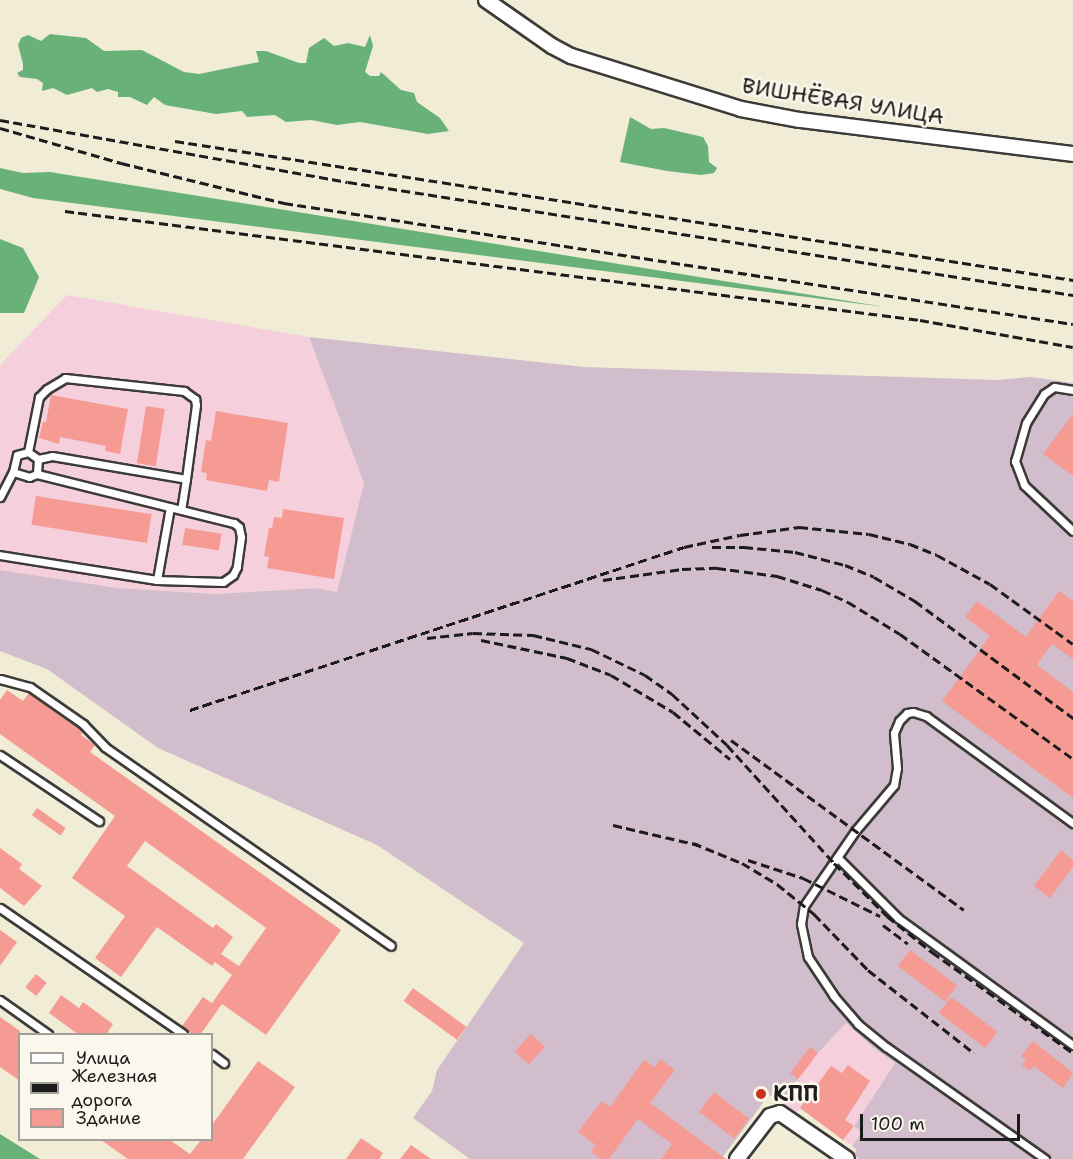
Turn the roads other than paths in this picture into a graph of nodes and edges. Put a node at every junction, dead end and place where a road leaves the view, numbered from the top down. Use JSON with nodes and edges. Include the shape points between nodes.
{"nodes":[{"id":1,"x":486,"y":0,"type":"edge"},
{"id":2,"x":1073,"y":154,"type":"edge"},
{"id":3,"x":1073,"y":390,"type":"edge"},
{"id":4,"x":28,"y":452,"type":"junction"},
{"id":5,"x":38,"y":459,"type":"junction"},
{"id":6,"x":13,"y":472,"type":"junction"},
{"id":7,"x":37,"y":474,"type":"junction"},
{"id":8,"x":186,"y":479,"type":"junction"},
{"id":9,"x":0,"y":497,"type":"edge"},
{"id":10,"x":170,"y":507,"type":"junction"},
{"id":11,"x":181,"y":510,"type":"junction"},
{"id":12,"x":1073,"y":531,"type":"edge"},
{"id":13,"x":0,"y":555,"type":"edge"},
{"id":14,"x":157,"y":580,"type":"junction"},
{"id":15,"x":0,"y":679,"type":"edge"},
{"id":16,"x":0,"y":755,"type":"edge"},
{"id":17,"x":99,"y":821,"type":"dead end"},
{"id":18,"x":1073,"y":823,"type":"edge"},
{"id":19,"x":838,"y":858,"type":"junction"},
{"id":20,"x":0,"y":908,"type":"edge"},
{"id":21,"x":391,"y":946,"type":"dead end"},
{"id":22,"x":0,"y":1000,"type":"edge"},
{"id":23,"x":45,"y":1033,"type":"edge"},
{"id":24,"x":180,"y":1033,"type":"edge"},
{"id":25,"x":1073,"y":1045,"type":"edge"},
{"id":26,"x":213,"y":1055,"type":"edge"},
{"id":27,"x":224,"y":1063,"type":"dead end"},
{"id":28,"x":737,"y":1159,"type":"edge"},
{"id":29,"x":847,"y":1159,"type":"edge"},
{"id":30,"x":1045,"y":1159,"type":"edge"}],
"edges":[{"from":1,"to":2,"type":"street","name":"ВИШНЁВАЯ УЛИЦА","via":[[571,56],[741,109]]},
{"from":3,"to":12,"type":"lane","via":[[1054,387],[1044,394],[1026,423],[1015,461],[1024,484]]},
{"from":4,"to":5,"type":"lane"},
{"from":4,"to":6,"type":"lane","via":[[17,455]]},
{"from":4,"to":8,"type":"lane","via":[[39,397],[65,378],[184,391],[195,399],[196,405]]},
{"from":5,"to":7,"type":"lane"},
{"from":5,"to":8,"type":"lane","via":[[52,456]]},
{"from":6,"to":7,"type":"lane","via":[[29,477]]},
{"from":6,"to":9,"type":"lane"},
{"from":7,"to":10,"type":"lane"},
{"from":8,"to":11,"type":"lane"},
{"from":10,"to":11,"type":"lane"},
{"from":10,"to":14,"type":"lane"},
{"from":11,"to":14,"type":"lane","via":[[239,527],[237,567],[223,582]]},
{"from":13,"to":14,"type":"lane"},
{"from":15,"to":21,"type":"lane","via":[[30,687],[83,724],[105,747]]},
{"from":16,"to":17,"type":"lane"},
{"from":18,"to":19,"type":"lane","via":[[926,716],[913,712],[902,716],[895,727],[894,785]]},
{"from":19,"to":25,"type":"lane","via":[[898,918]]},
{"from":19,"to":30,"type":"lane","via":[[804,906],[801,924],[808,957],[824,982],[858,1024],[886,1047]]},
{"from":20,"to":24,"type":"lane"},
{"from":22,"to":23,"type":"lane"},
{"from":26,"to":27,"type":"lane"},
{"from":28,"to":29,"type":"street","via":[[770,1116],[777,1113],[786,1115]]}]}
